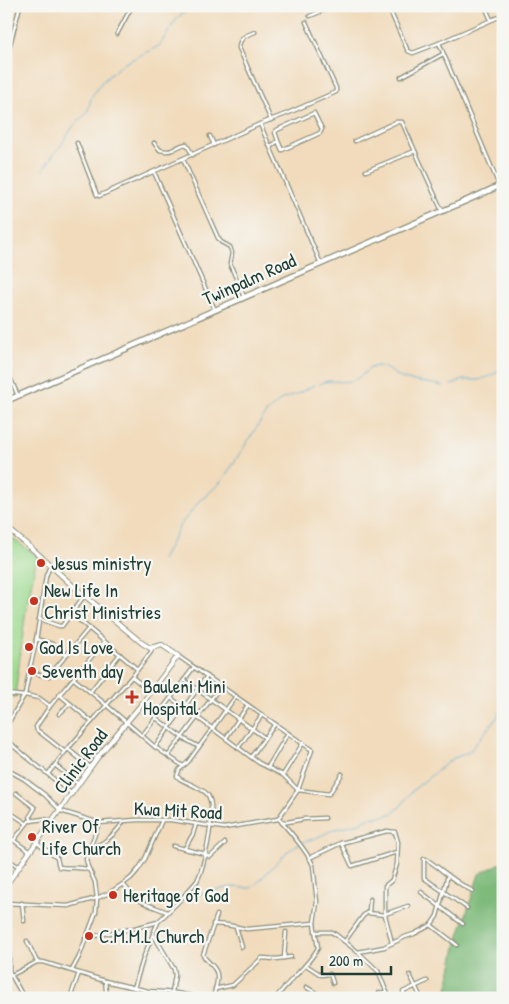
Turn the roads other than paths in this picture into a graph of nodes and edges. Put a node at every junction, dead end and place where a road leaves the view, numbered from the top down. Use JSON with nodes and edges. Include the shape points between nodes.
{"nodes":[{"id":1,"x":20,"y":6,"type":"edge"},
{"id":2,"x":132,"y":6,"type":"edge"},
{"id":3,"x":334,"y":6,"type":"edge"},
{"id":4,"x":388,"y":6,"type":"edge"},
{"id":5,"x":485,"y":6,"type":"edge"},
{"id":6,"x":503,"y":15,"type":"edge"},
{"id":7,"x":310,"y":16,"type":"dead end"},
{"id":8,"x":491,"y":20,"type":"junction"},
{"id":9,"x":306,"y":22,"type":"dead end"},
{"id":10,"x":255,"y":32,"type":"dead end"},
{"id":11,"x":117,"y":34,"type":"dead end"},
{"id":12,"x":439,"y":42,"type":"junction"},
{"id":13,"x":444,"y":54,"type":"junction"},
{"id":14,"x":6,"y":60,"type":"edge"},
{"id":15,"x":401,"y":77,"type":"dead end"},
{"id":16,"x":271,"y":120,"type":"junction"},
{"id":17,"x":260,"y":124,"type":"junction"},
{"id":18,"x":210,"y":136,"type":"dead end"},
{"id":19,"x":278,"y":141,"type":"junction"},
{"id":20,"x":355,"y":141,"type":"dead end"},
{"id":21,"x":77,"y":142,"type":"dead end"},
{"id":22,"x":154,"y":143,"type":"dead end"},
{"id":23,"x":214,"y":145,"type":"junction"},
{"id":24,"x":270,"y":147,"type":"junction"},
{"id":25,"x":414,"y":151,"type":"junction"},
{"id":26,"x":193,"y":155,"type":"junction"},
{"id":27,"x":183,"y":159,"type":"junction"},
{"id":28,"x":366,"y":171,"type":"dead end"},
{"id":29,"x":154,"y":172,"type":"junction"},
{"id":30,"x":501,"y":184,"type":"edge"},
{"id":31,"x":442,"y":211,"type":"junction"},
{"id":32,"x":321,"y":264,"type":"junction"},
{"id":33,"x":244,"y":297,"type":"junction"},
{"id":34,"x":215,"y":310,"type":"junction"},
{"id":35,"x":6,"y":368,"type":"edge"},
{"id":36,"x":18,"y":396,"type":"junction"},
{"id":37,"x":6,"y":401,"type":"edge"},
{"id":38,"x":6,"y":527,"type":"edge"},
{"id":39,"x":51,"y":565,"type":"junction"},
{"id":40,"x":85,"y":596,"type":"junction"},
{"id":41,"x":72,"y":614,"type":"junction"},
{"id":42,"x":39,"y":619,"type":"junction"},
{"id":43,"x":89,"y":628,"type":"junction"},
{"id":44,"x":36,"y":639,"type":"junction"},
{"id":45,"x":104,"y":642,"type":"junction"},
{"id":46,"x":152,"y":648,"type":"junction"},
{"id":47,"x":120,"y":654,"type":"junction"},
{"id":48,"x":66,"y":655,"type":"junction"},
{"id":49,"x":178,"y":656,"type":"junction"},
{"id":50,"x":194,"y":667,"type":"junction"},
{"id":51,"x":137,"y":669,"type":"junction"},
{"id":52,"x":29,"y":672,"type":"junction"},
{"id":53,"x":207,"y":676,"type":"junction"},
{"id":54,"x":132,"y":677,"type":"junction"},
{"id":55,"x":74,"y":679,"type":"junction"},
{"id":56,"x":184,"y":680,"type":"junction"},
{"id":57,"x":221,"y":686,"type":"junction"},
{"id":58,"x":197,"y":690,"type":"junction"},
{"id":59,"x":90,"y":692,"type":"junction"},
{"id":60,"x":151,"y":692,"type":"junction"},
{"id":61,"x":6,"y":694,"type":"edge"},
{"id":62,"x":60,"y":695,"type":"junction"},
{"id":63,"x":25,"y":696,"type":"junction"},
{"id":64,"x":236,"y":696,"type":"junction"},
{"id":65,"x":171,"y":698,"type":"junction"},
{"id":66,"x":210,"y":700,"type":"junction"},
{"id":67,"x":69,"y":704,"type":"junction"},
{"id":68,"x":106,"y":705,"type":"junction"},
{"id":69,"x":248,"y":705,"type":"junction"},
{"id":70,"x":50,"y":706,"type":"junction"},
{"id":71,"x":184,"y":708,"type":"junction"},
{"id":72,"x":226,"y":710,"type":"junction"},
{"id":73,"x":59,"y":714,"type":"dead end"},
{"id":74,"x":262,"y":715,"type":"junction"},
{"id":75,"x":156,"y":718,"type":"junction"},
{"id":76,"x":197,"y":718,"type":"junction"},
{"id":77,"x":238,"y":718,"type":"junction"},
{"id":78,"x":92,"y":722,"type":"junction"},
{"id":79,"x":126,"y":723,"type":"junction"},
{"id":80,"x":275,"y":724,"type":"junction"},
{"id":81,"x":6,"y":727,"type":"edge"},
{"id":82,"x":170,"y":728,"type":"junction"},
{"id":83,"x":212,"y":728,"type":"junction"},
{"id":84,"x":252,"y":728,"type":"junction"},
{"id":85,"x":288,"y":733,"type":"junction"},
{"id":86,"x":142,"y":736,"type":"junction"},
{"id":87,"x":183,"y":738,"type":"junction"},
{"id":88,"x":226,"y":738,"type":"junction"},
{"id":89,"x":265,"y":738,"type":"junction"},
{"id":90,"x":6,"y":740,"type":"edge"},
{"id":91,"x":303,"y":743,"type":"junction"},
{"id":92,"x":13,"y":746,"type":"junction"},
{"id":93,"x":155,"y":747,"type":"junction"},
{"id":94,"x":199,"y":747,"type":"junction"},
{"id":95,"x":238,"y":748,"type":"junction"},
{"id":96,"x":66,"y":751,"type":"junction"},
{"id":97,"x":6,"y":753,"type":"edge"},
{"id":98,"x":168,"y":756,"type":"junction"},
{"id":99,"x":252,"y":757,"type":"junction"},
{"id":100,"x":55,"y":765,"type":"junction"},
{"id":101,"x":183,"y":766,"type":"junction"},
{"id":102,"x":268,"y":767,"type":"junction"},
{"id":103,"x":90,"y":768,"type":"junction"},
{"id":104,"x":7,"y":770,"type":"edge"},
{"id":105,"x":48,"y":774,"type":"junction"},
{"id":106,"x":342,"y":774,"type":"dead end"},
{"id":107,"x":283,"y":775,"type":"junction"},
{"id":108,"x":78,"y":784,"type":"junction"},
{"id":109,"x":298,"y":790,"type":"junction"},
{"id":110,"x":16,"y":793,"type":"dead end"},
{"id":111,"x":72,"y":794,"type":"junction"},
{"id":112,"x":6,"y":810,"type":"edge"},
{"id":113,"x":61,"y":810,"type":"junction"},
{"id":114,"x":325,"y":818,"type":"dead end"},
{"id":115,"x":278,"y":819,"type":"junction"},
{"id":116,"x":32,"y":820,"type":"junction"},
{"id":117,"x":162,"y":820,"type":"junction"},
{"id":118,"x":52,"y":821,"type":"junction"},
{"id":119,"x":124,"y":821,"type":"junction"},
{"id":120,"x":26,"y":823,"type":"junction"},
{"id":121,"x":99,"y":823,"type":"junction"},
{"id":122,"x":282,"y":823,"type":"junction"},
{"id":123,"x":196,"y":824,"type":"junction"},
{"id":124,"x":211,"y":826,"type":"junction"},
{"id":125,"x":6,"y":835,"type":"edge"},
{"id":126,"x":14,"y":840,"type":"junction"},
{"id":127,"x":36,"y":843,"type":"junction"},
{"id":128,"x":225,"y":843,"type":"dead end"},
{"id":129,"x":341,"y":843,"type":"junction"},
{"id":130,"x":172,"y":846,"type":"dead end"},
{"id":131,"x":90,"y":847,"type":"junction"},
{"id":132,"x":185,"y":848,"type":"junction"},
{"id":133,"x":30,"y":852,"type":"junction"},
{"id":134,"x":397,"y":852,"type":"junction"},
{"id":135,"x":205,"y":855,"type":"junction"},
{"id":136,"x":6,"y":858,"type":"edge"},
{"id":137,"x":309,"y":858,"type":"junction"},
{"id":138,"x":19,"y":867,"type":"junction"},
{"id":139,"x":89,"y":870,"type":"junction"},
{"id":140,"x":448,"y":875,"type":"junction"},
{"id":141,"x":123,"y":884,"type":"junction"},
{"id":142,"x":6,"y":885,"type":"edge"},
{"id":143,"x":444,"y":891,"type":"junction"},
{"id":144,"x":473,"y":891,"type":"dead end"},
{"id":145,"x":421,"y":892,"type":"dead end"},
{"id":146,"x":97,"y":898,"type":"junction"},
{"id":147,"x":370,"y":900,"type":"dead end"},
{"id":148,"x":6,"y":902,"type":"edge"},
{"id":149,"x":22,"y":903,"type":"junction"},
{"id":150,"x":408,"y":906,"type":"dead end"},
{"id":151,"x":440,"y":906,"type":"junction"},
{"id":152,"x":467,"y":908,"type":"dead end"},
{"id":153,"x":167,"y":912,"type":"junction"},
{"id":154,"x":368,"y":913,"type":"junction"},
{"id":155,"x":385,"y":914,"type":"junction"},
{"id":156,"x":217,"y":915,"type":"dead end"},
{"id":157,"x":24,"y":921,"type":"dead end"},
{"id":158,"x":158,"y":922,"type":"junction"},
{"id":159,"x":314,"y":923,"type":"junction"},
{"id":160,"x":213,"y":924,"type":"junction"},
{"id":161,"x":463,"y":924,"type":"dead end"},
{"id":162,"x":430,"y":925,"type":"junction"},
{"id":163,"x":236,"y":927,"type":"junction"},
{"id":164,"x":286,"y":932,"type":"dead end"},
{"id":165,"x":315,"y":932,"type":"junction"},
{"id":166,"x":153,"y":934,"type":"junction"},
{"id":167,"x":6,"y":937,"type":"edge"},
{"id":168,"x":85,"y":939,"type":"junction"},
{"id":169,"x":27,"y":941,"type":"dead end"},
{"id":170,"x":344,"y":941,"type":"junction"},
{"id":171,"x":392,"y":943,"type":"junction"},
{"id":172,"x":457,"y":945,"type":"dead end"},
{"id":173,"x":242,"y":947,"type":"dead end"},
{"id":174,"x":358,"y":952,"type":"junction"},
{"id":175,"x":292,"y":957,"type":"dead end"},
{"id":176,"x":284,"y":958,"type":"junction"},
{"id":177,"x":37,"y":962,"type":"junction"},
{"id":178,"x":306,"y":965,"type":"junction"},
{"id":179,"x":72,"y":970,"type":"junction"},
{"id":180,"x":80,"y":973,"type":"junction"},
{"id":181,"x":410,"y":975,"type":"dead end"},
{"id":182,"x":11,"y":976,"type":"junction"},
{"id":183,"x":6,"y":978,"type":"edge"},
{"id":184,"x":105,"y":981,"type":"junction"},
{"id":185,"x":427,"y":981,"type":"dead end"},
{"id":186,"x":333,"y":983,"type":"dead end"},
{"id":187,"x":306,"y":987,"type":"dead end"},
{"id":188,"x":416,"y":987,"type":"junction"},
{"id":189,"x":134,"y":988,"type":"junction"},
{"id":190,"x":216,"y":989,"type":"junction"},
{"id":191,"x":171,"y":992,"type":"junction"},
{"id":192,"x":387,"y":992,"type":"junction"},
{"id":193,"x":24,"y":998,"type":"edge"},
{"id":194,"x":70,"y":998,"type":"edge"},
{"id":195,"x":107,"y":998,"type":"edge"},
{"id":196,"x":170,"y":998,"type":"edge"},
{"id":197,"x":202,"y":998,"type":"edge"},
{"id":198,"x":213,"y":998,"type":"edge"},
{"id":199,"x":276,"y":998,"type":"edge"},
{"id":200,"x":320,"y":998,"type":"edge"},
{"id":201,"x":377,"y":998,"type":"edge"},
{"id":202,"x":389,"y":998,"type":"edge"},
{"id":203,"x":405,"y":998,"type":"edge"},
{"id":204,"x":420,"y":998,"type":"edge"}],
"edges":[{"from":1,"to":14,"type":"street"},
{"from":2,"to":11,"type":"street"},
{"from":3,"to":7,"type":"street"},
{"from":4,"to":12,"type":"street","via":[[408,51],[413,53]]},
{"from":5,"to":8,"type":"street"},
{"from":6,"to":8,"type":"street"},
{"from":8,"to":12,"type":"street"},
{"from":9,"to":16,"type":"street","via":[[336,92]]},
{"from":10,"to":16,"type":"street","via":[[243,38],[239,48]]},
{"from":12,"to":13,"type":"street"},
{"from":13,"to":15,"type":"street"},
{"from":13,"to":30,"type":"street"},
{"from":16,"to":17,"type":"street"},
{"from":17,"to":23,"type":"street"},
{"from":17,"to":24,"type":"street"},
{"from":18,"to":23,"type":"street"},
{"from":19,"to":19,"type":"street","via":[[282,150],[320,133],[322,129],[314,114],[277,130],[274,134]]},
{"from":19,"to":24,"type":"street"},
{"from":20,"to":25,"type":"street","via":[[402,122]]},
{"from":21,"to":29,"type":"street","via":[[99,196]]},
{"from":22,"to":26,"type":"street","via":[[160,150],[168,151],[186,144]]},
{"from":23,"to":26,"type":"street"},
{"from":24,"to":32,"type":"street"},
{"from":25,"to":28,"type":"street"},
{"from":25,"to":31,"type":"street"},
{"from":26,"to":27,"type":"street"},
{"from":27,"to":29,"type":"street"},
{"from":27,"to":33,"type":"street","via":[[218,238],[230,247],[230,264]]},
{"from":29,"to":34,"type":"street"},
{"from":30,"to":31,"type":"main road","name":"Twinpalm Road"},
{"from":31,"to":32,"type":"main road","name":"Twinpalm Road"},
{"from":32,"to":33,"type":"main road","name":"Twinpalm Road"},
{"from":33,"to":34,"type":"main road","name":"Twinpalm Road"},
{"from":34,"to":36,"type":"main road","name":"Twinpalm Road"},
{"from":35,"to":36,"type":"street"},
{"from":36,"to":37,"type":"main road","name":"Twinpalm Road"},
{"from":38,"to":39,"type":"street"},
{"from":39,"to":40,"type":"street"},
{"from":39,"to":42,"type":"street"},
{"from":40,"to":41,"type":"street"},
{"from":40,"to":46,"type":"street"},
{"from":41,"to":42,"type":"street","via":[[61,626]]},
{"from":41,"to":43,"type":"street"},
{"from":42,"to":44,"type":"street"},
{"from":43,"to":45,"type":"street"},
{"from":43,"to":48,"type":"street"},
{"from":44,"to":48,"type":"street","via":[[52,644]]},
{"from":44,"to":52,"type":"street"},
{"from":45,"to":47,"type":"street"},
{"from":45,"to":55,"type":"street"},
{"from":46,"to":49,"type":"street","via":[[162,646]]},
{"from":46,"to":51,"type":"street"},
{"from":47,"to":51,"type":"street"},
{"from":47,"to":59,"type":"street"},
{"from":48,"to":52,"type":"street","via":[[47,676]]},
{"from":49,"to":50,"type":"street"},
{"from":49,"to":60,"type":"street","name":"Clinic Road"},
{"from":50,"to":53,"type":"street"},
{"from":50,"to":56,"type":"street"},
{"from":51,"to":54,"type":"street"},
{"from":52,"to":63,"type":"street"},
{"from":53,"to":57,"type":"street"},
{"from":53,"to":58,"type":"street"},
{"from":54,"to":60,"type":"street"},
{"from":54,"to":68,"type":"street"},
{"from":55,"to":59,"type":"street"},
{"from":55,"to":62,"type":"street"},
{"from":56,"to":58,"type":"street"},
{"from":56,"to":65,"type":"street"},
{"from":57,"to":64,"type":"street"},
{"from":57,"to":66,"type":"street"},
{"from":58,"to":66,"type":"street"},
{"from":58,"to":71,"type":"street"},
{"from":59,"to":68,"type":"street"},
{"from":60,"to":79,"type":"street","name":"Clinic Road"},
{"from":61,"to":63,"type":"street"},
{"from":62,"to":67,"type":"street"},
{"from":62,"to":70,"type":"street"},
{"from":63,"to":70,"type":"street","via":[[39,698]]},
{"from":63,"to":81,"type":"street"},
{"from":64,"to":69,"type":"street"},
{"from":64,"to":72,"type":"street"},
{"from":65,"to":71,"type":"street"},
{"from":65,"to":75,"type":"street"},
{"from":66,"to":72,"type":"street"},
{"from":66,"to":76,"type":"street"},
{"from":67,"to":73,"type":"street"},
{"from":67,"to":78,"type":"street"},
{"from":68,"to":78,"type":"street"},
{"from":68,"to":79,"type":"street"},
{"from":69,"to":74,"type":"street"},
{"from":69,"to":77,"type":"street"},
{"from":70,"to":96,"type":"street","via":[[36,729]]},
{"from":71,"to":76,"type":"street"},
{"from":71,"to":82,"type":"street"},
{"from":72,"to":77,"type":"street"},
{"from":72,"to":83,"type":"street"},
{"from":74,"to":80,"type":"street"},
{"from":74,"to":84,"type":"street"},
{"from":75,"to":82,"type":"street"},
{"from":75,"to":86,"type":"street"},
{"from":76,"to":83,"type":"street"},
{"from":76,"to":87,"type":"street"},
{"from":77,"to":84,"type":"street"},
{"from":77,"to":88,"type":"street"},
{"from":78,"to":96,"type":"street"},
{"from":79,"to":86,"type":"street"},
{"from":79,"to":103,"type":"street","name":"Clinic Road"},
{"from":80,"to":85,"type":"street"},
{"from":80,"to":89,"type":"street"},
{"from":82,"to":87,"type":"street"},
{"from":82,"to":93,"type":"street"},
{"from":83,"to":88,"type":"street"},
{"from":83,"to":94,"type":"street"},
{"from":84,"to":89,"type":"street"},
{"from":84,"to":95,"type":"street"},
{"from":85,"to":91,"type":"street"},
{"from":85,"to":102,"type":"street"},
{"from":86,"to":93,"type":"street"},
{"from":87,"to":94,"type":"street"},
{"from":87,"to":98,"type":"street"},
{"from":88,"to":95,"type":"street"},
{"from":89,"to":99,"type":"street"},
{"from":90,"to":92,"type":"street"},
{"from":91,"to":107,"type":"street"},
{"from":91,"to":109,"type":"street","via":[[312,750]]},
{"from":92,"to":97,"type":"street"},
{"from":92,"to":105,"type":"street"},
{"from":93,"to":98,"type":"street"},
{"from":94,"to":101,"type":"street"},
{"from":95,"to":99,"type":"street"},
{"from":96,"to":100,"type":"street"},
{"from":96,"to":103,"type":"street"},
{"from":98,"to":101,"type":"street"},
{"from":99,"to":102,"type":"street"},
{"from":100,"to":105,"type":"street"},
{"from":100,"to":108,"type":"street"},
{"from":101,"to":124,"type":"street","via":[[178,778],[209,797]]},
{"from":102,"to":107,"type":"street"},
{"from":103,"to":108,"type":"street","name":"Clinic Road"},
{"from":104,"to":113,"type":"street","via":[[24,779]]},
{"from":105,"to":111,"type":"street"},
{"from":106,"to":109,"type":"street","via":[[329,794]]},
{"from":107,"to":109,"type":"street"},
{"from":108,"to":111,"type":"street","name":"Clinic Road"},
{"from":109,"to":115,"type":"street"},
{"from":110,"to":116,"type":"street","via":[[35,808],[30,816]]},
{"from":111,"to":113,"type":"street","name":"Clinic Road"},
{"from":112,"to":120,"type":"street"},
{"from":113,"to":118,"type":"street","name":"Clinic Road"},
{"from":113,"to":121,"type":"street","name":"Kwa Mit Road"},
{"from":114,"to":122,"type":"street"},
{"from":115,"to":122,"type":"street"},
{"from":115,"to":124,"type":"street","name":"Kwa Mit Road","via":[[228,827]]},
{"from":116,"to":118,"type":"street"},
{"from":116,"to":120,"type":"street"},
{"from":117,"to":119,"type":"street","name":"Kwa Mit Road"},
{"from":117,"to":123,"type":"street","name":"Kwa Mit Road"},
{"from":117,"to":141,"type":"street","via":[[140,867]]},
{"from":118,"to":127,"type":"street","name":"Clinic Road"},
{"from":119,"to":121,"type":"street","name":"Kwa Mit Road"},
{"from":119,"to":131,"type":"street","via":[[102,844]]},
{"from":120,"to":126,"type":"street"},
{"from":121,"to":131,"type":"street"},
{"from":122,"to":137,"type":"street"},
{"from":123,"to":124,"type":"street","name":"Kwa Mit Road"},
{"from":123,"to":132,"type":"street"},
{"from":124,"to":135,"type":"street"},
{"from":125,"to":126,"type":"street"},
{"from":126,"to":133,"type":"street"},
{"from":127,"to":133,"type":"street","name":"Clinic Road"},
{"from":127,"to":139,"type":"street","via":[[57,858],[59,867]]},
{"from":128,"to":135,"type":"street","via":[[210,856]]},
{"from":129,"to":134,"type":"street","via":[[352,866]]},
{"from":129,"to":134,"type":"street","via":[[391,831],[396,833]]},
{"from":129,"to":137,"type":"street"},
{"from":130,"to":132,"type":"street"},
{"from":131,"to":139,"type":"street","via":[[86,859]]},
{"from":132,"to":135,"type":"street"},
{"from":133,"to":138,"type":"street","name":"Clinic Road"},
{"from":134,"to":155,"type":"street","via":[[392,880],[385,888]]},
{"from":135,"to":153,"type":"street","via":[[197,880]]},
{"from":136,"to":138,"type":"street"},
{"from":137,"to":159,"type":"street","via":[[313,865],[317,902]]},
{"from":138,"to":142,"type":"street","name":"Clinic Road"},
{"from":139,"to":146,"type":"street"},
{"from":140,"to":143,"type":"street"},
{"from":140,"to":143,"type":"street","via":[[424,859],[424,878]]},
{"from":140,"to":144,"type":"street"},
{"from":141,"to":146,"type":"street"},
{"from":141,"to":153,"type":"street","via":[[144,904]]},
{"from":143,"to":151,"type":"street"},
{"from":143,"to":152,"type":"street"},
{"from":145,"to":151,"type":"street"},
{"from":146,"to":149,"type":"street","via":[[68,906]]},
{"from":146,"to":168,"type":"street","via":[[95,915]]},
{"from":147,"to":154,"type":"street"},
{"from":148,"to":149,"type":"street"},
{"from":149,"to":157,"type":"street"},
{"from":150,"to":155,"type":"street"},
{"from":151,"to":161,"type":"street"},
{"from":151,"to":162,"type":"street"},
{"from":153,"to":158,"type":"street"},
{"from":154,"to":155,"type":"street"},
{"from":154,"to":170,"type":"street"},
{"from":155,"to":171,"type":"street"},
{"from":156,"to":160,"type":"street"},
{"from":158,"to":166,"type":"street"},
{"from":158,"to":168,"type":"street"},
{"from":159,"to":163,"type":"street","via":[[250,929]]},
{"from":159,"to":165,"type":"street"},
{"from":160,"to":163,"type":"street"},
{"from":160,"to":190,"type":"street","via":[[203,955],[216,971]]},
{"from":162,"to":171,"type":"street"},
{"from":162,"to":172,"type":"street"},
{"from":163,"to":173,"type":"street"},
{"from":164,"to":176,"type":"street"},
{"from":165,"to":170,"type":"street","via":[[334,933]]},
{"from":165,"to":178,"type":"street","via":[[318,948]]},
{"from":166,"to":189,"type":"street"},
{"from":166,"to":191,"type":"street","via":[[174,969]]},
{"from":167,"to":182,"type":"street"},
{"from":168,"to":179,"type":"street"},
{"from":169,"to":177,"type":"street"},
{"from":170,"to":174,"type":"street"},
{"from":171,"to":174,"type":"street"},
{"from":174,"to":192,"type":"street","via":[[378,971]]},
{"from":175,"to":176,"type":"street"},
{"from":176,"to":190,"type":"street","via":[[262,958],[233,985]]},
{"from":177,"to":179,"type":"street"},
{"from":177,"to":182,"type":"street"},
{"from":178,"to":186,"type":"street","via":[[320,975],[330,974]]},
{"from":178,"to":199,"type":"street"},
{"from":179,"to":180,"type":"street"},
{"from":180,"to":184,"type":"street"},
{"from":180,"to":194,"type":"street"},
{"from":181,"to":188,"type":"street"},
{"from":182,"to":183,"type":"street"},
{"from":182,"to":193,"type":"street"},
{"from":184,"to":189,"type":"street"},
{"from":184,"to":195,"type":"street"},
{"from":185,"to":188,"type":"street"},
{"from":187,"to":200,"type":"street"},
{"from":188,"to":203,"type":"street","via":[[403,992]]},
{"from":188,"to":204,"type":"street"},
{"from":189,"to":191,"type":"street"},
{"from":190,"to":198,"type":"street"},
{"from":191,"to":196,"type":"street"},
{"from":191,"to":197,"type":"street"},
{"from":192,"to":201,"type":"street","via":[[379,993]]},
{"from":192,"to":202,"type":"street"}]}
